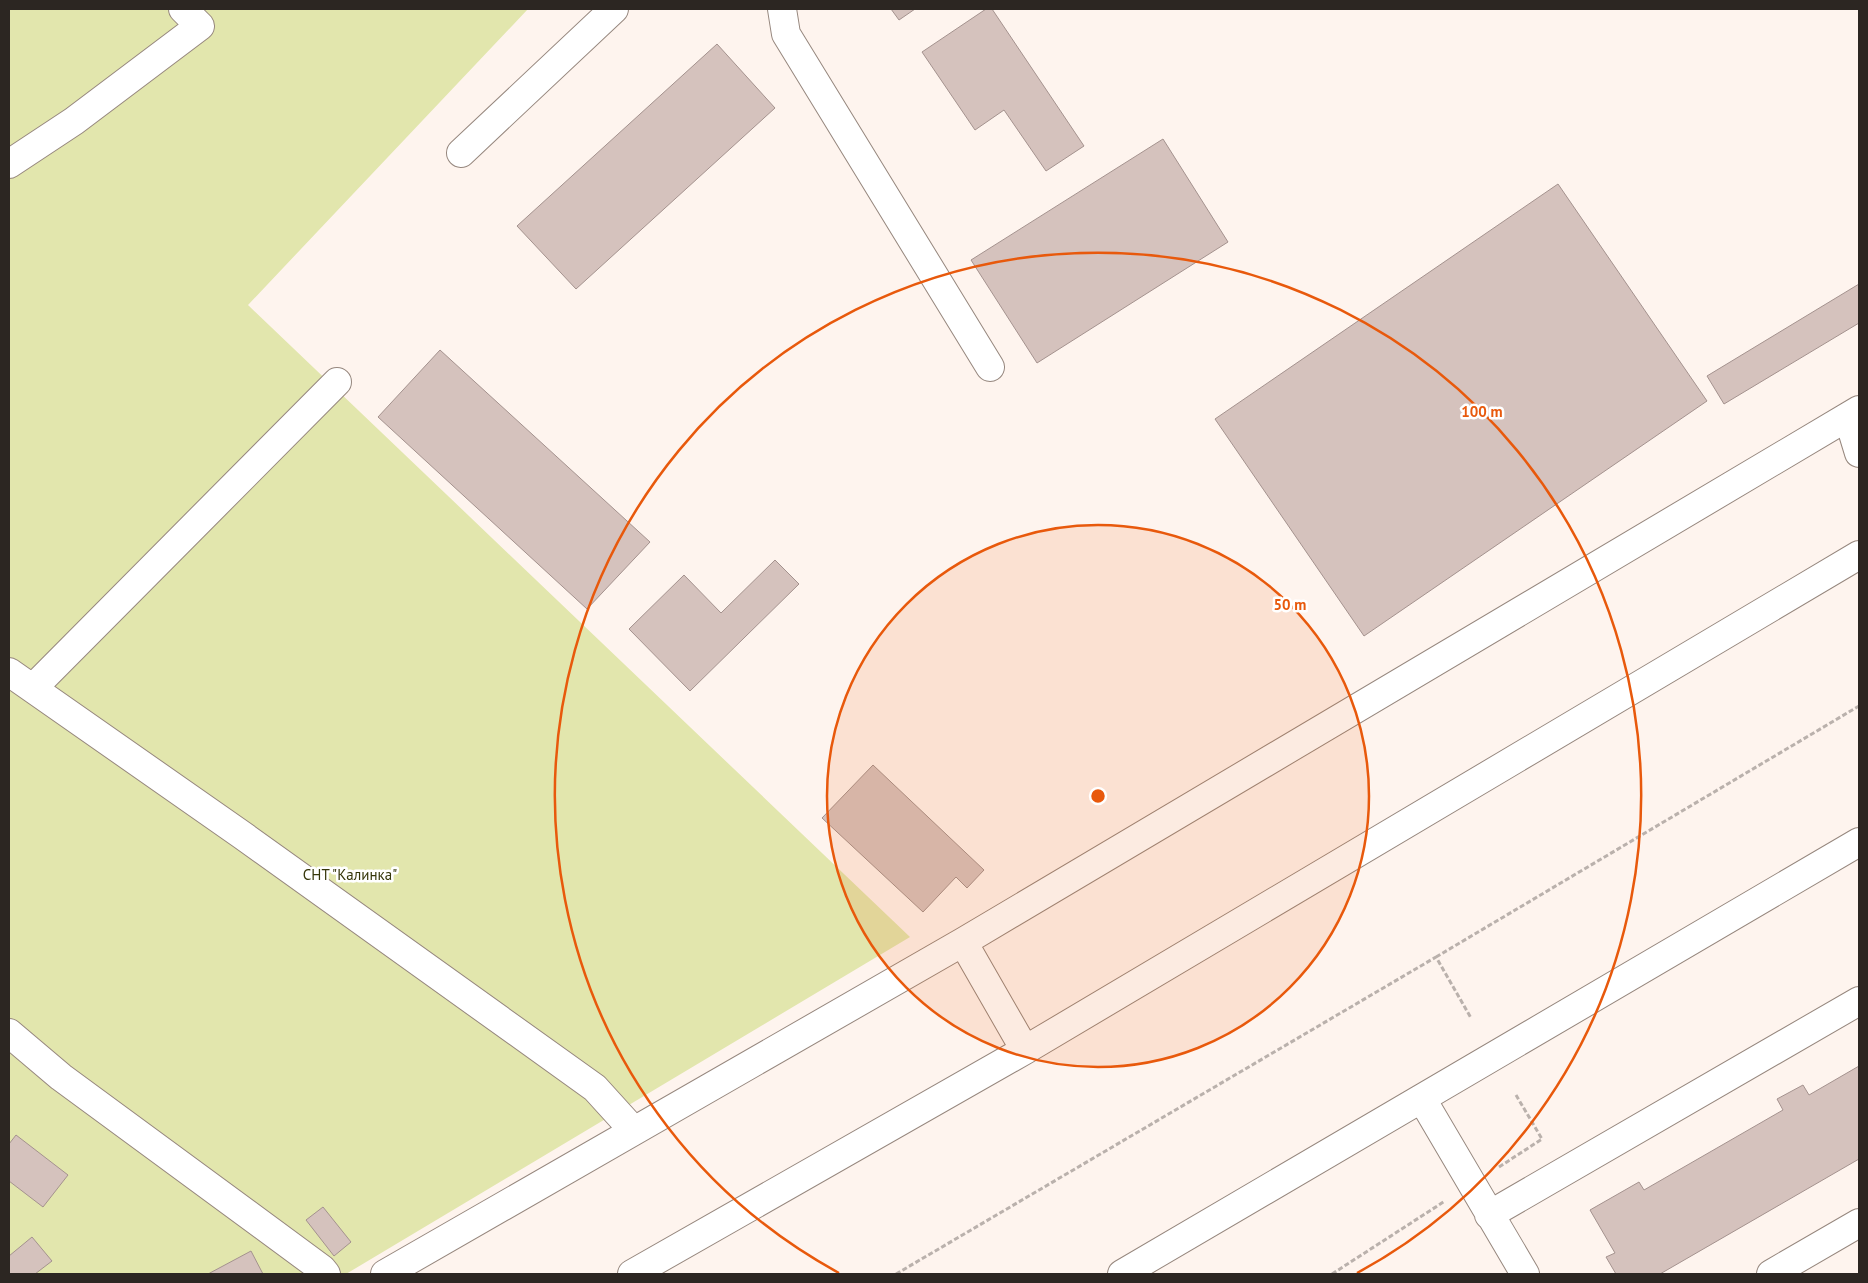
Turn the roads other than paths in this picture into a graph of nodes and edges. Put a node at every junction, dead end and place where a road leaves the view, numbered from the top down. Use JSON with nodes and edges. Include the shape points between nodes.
{"nodes":[{"id":1,"x":183,"y":9,"type":"edge"},
{"id":2,"x":614,"y":9,"type":"edge"},
{"id":3,"x":782,"y":9,"type":"edge"},
{"id":4,"x":461,"y":153,"type":"dead end"},
{"id":5,"x":9,"y":164,"type":"edge"},
{"id":6,"x":990,"y":367,"type":"dead end"},
{"id":7,"x":337,"y":382,"type":"dead end"},
{"id":8,"x":1854,"y":414,"type":"edge"},
{"id":9,"x":1859,"y":453,"type":"edge"},
{"id":10,"x":1859,"y":555,"type":"edge"},
{"id":11,"x":9,"y":672,"type":"edge"},
{"id":12,"x":33,"y":688,"type":"junction"},
{"id":13,"x":1859,"y":842,"type":"edge"},
{"id":14,"x":963,"y":942,"type":"junction"},
{"id":15,"x":1859,"y":1001,"type":"edge"},
{"id":16,"x":9,"y":1033,"type":"edge"},
{"id":17,"x":1024,"y":1050,"type":"junction"},
{"id":18,"x":1422,"y":1099,"type":"junction"},
{"id":19,"x":634,"y":1131,"type":"junction"},
{"id":20,"x":1489,"y":1215,"type":"junction"},
{"id":21,"x":1858,"y":1228,"type":"edge"},
{"id":22,"x":326,"y":1274,"type":"edge"},
{"id":23,"x":385,"y":1274,"type":"edge"},
{"id":24,"x":632,"y":1274,"type":"edge"},
{"id":25,"x":1122,"y":1274,"type":"edge"},
{"id":26,"x":1525,"y":1274,"type":"edge"},
{"id":27,"x":1771,"y":1274,"type":"edge"}],
"edges":[{"from":1,"to":5,"type":"street","via":[[200,26],[74,121]]},
{"from":2,"to":4,"type":"street"},
{"from":3,"to":6,"type":"street","via":[[786,34]]},
{"from":7,"to":12,"type":"street"},
{"from":8,"to":9,"type":"street"},
{"from":8,"to":14,"type":"street"},
{"from":10,"to":17,"type":"street"},
{"from":11,"to":12,"type":"street"},
{"from":12,"to":19,"type":"street","via":[[595,1088]]},
{"from":13,"to":18,"type":"street"},
{"from":14,"to":17,"type":"street"},
{"from":14,"to":19,"type":"street"},
{"from":15,"to":20,"type":"street"},
{"from":16,"to":22,"type":"street","via":[[61,1077]]},
{"from":17,"to":24,"type":"street"},
{"from":18,"to":20,"type":"street"},
{"from":18,"to":25,"type":"street"},
{"from":19,"to":23,"type":"street"},
{"from":20,"to":26,"type":"street"},
{"from":21,"to":27,"type":"street"}]}
